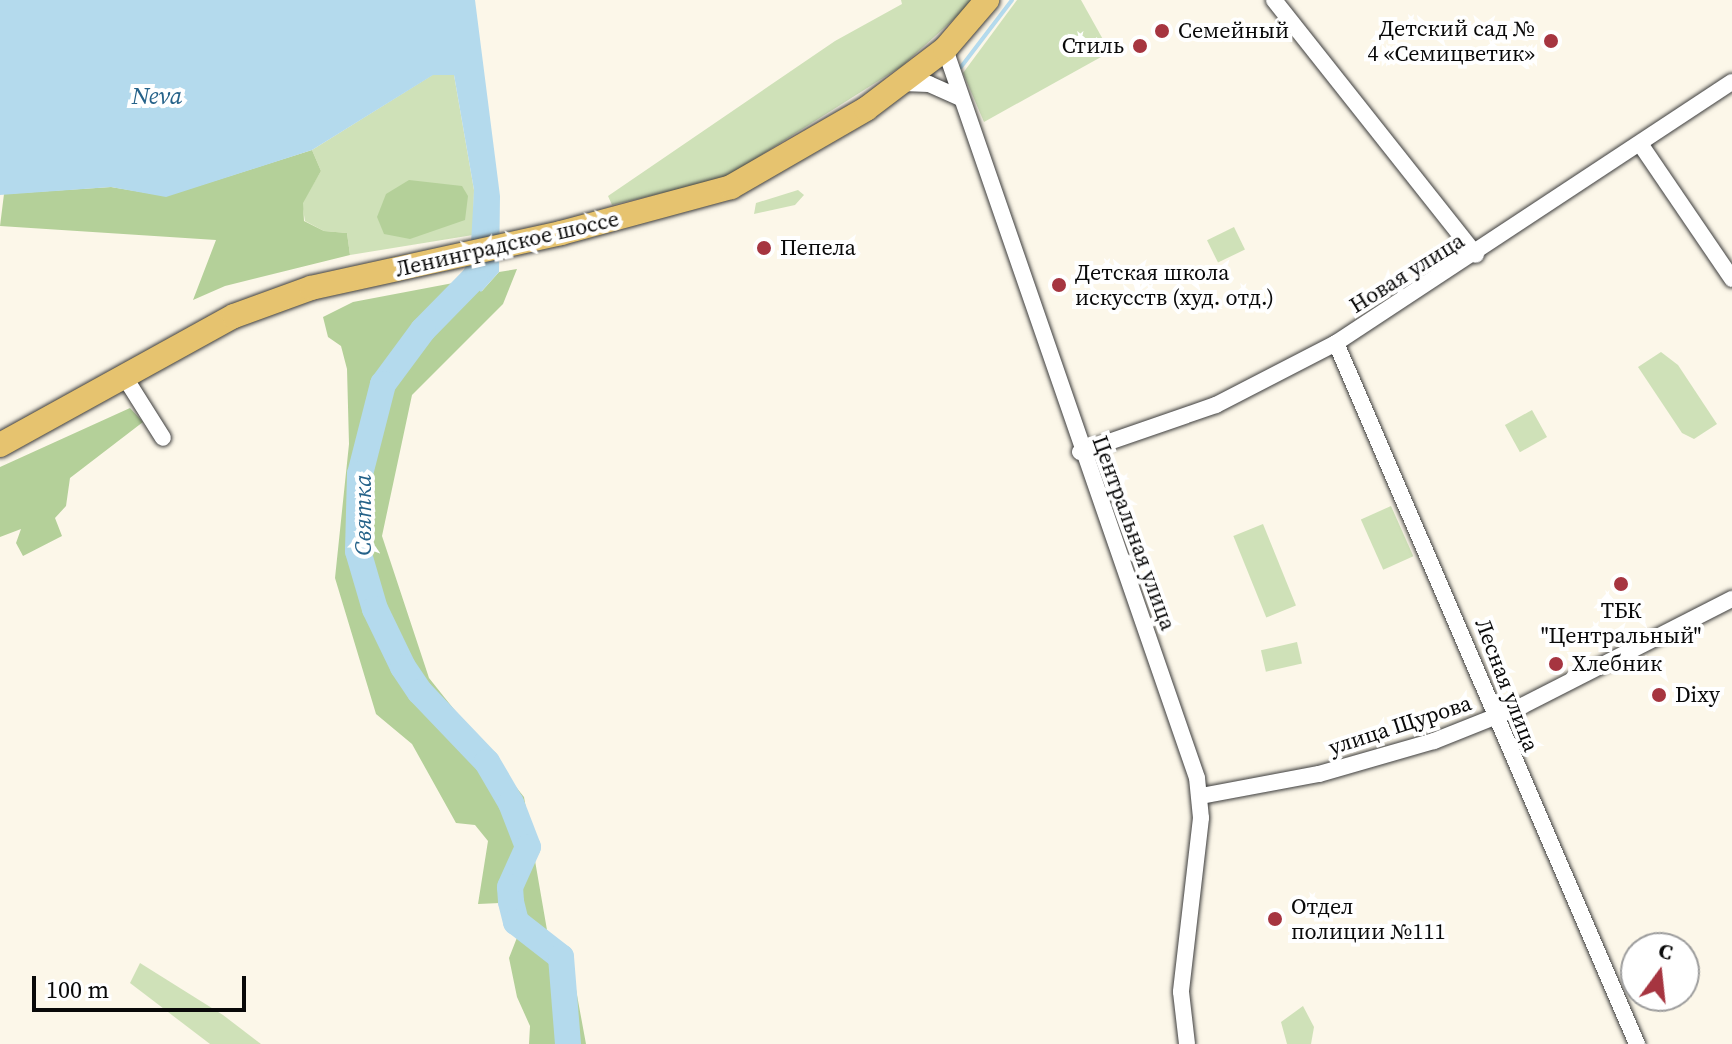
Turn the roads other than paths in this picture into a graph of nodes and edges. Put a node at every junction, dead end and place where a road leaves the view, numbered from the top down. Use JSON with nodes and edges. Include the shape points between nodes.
{"nodes":[{"id":1,"x":987,"y":0,"type":"edge"},
{"id":2,"x":1274,"y":0,"type":"edge"},
{"id":3,"x":945,"y":49,"type":"junction"},
{"id":4,"x":1732,"y":82,"type":"edge"},
{"id":5,"x":900,"y":83,"type":"junction"},
{"id":6,"x":961,"y":98,"type":"junction"},
{"id":7,"x":1641,"y":145,"type":"junction"},
{"id":8,"x":1476,"y":255,"type":"junction"},
{"id":9,"x":1732,"y":279,"type":"edge"},
{"id":10,"x":1336,"y":343,"type":"junction"},
{"id":11,"x":124,"y":376,"type":"junction"},
{"id":12,"x":163,"y":438,"type":"dead end"},
{"id":13,"x":0,"y":445,"type":"edge"},
{"id":14,"x":1080,"y":452,"type":"junction"},
{"id":15,"x":1732,"y":599,"type":"edge"},
{"id":16,"x":1497,"y":716,"type":"junction"},
{"id":17,"x":1201,"y":796,"type":"junction"},
{"id":18,"x":1187,"y":1044,"type":"edge"},
{"id":19,"x":1637,"y":1044,"type":"edge"}],
"edges":[{"from":1,"to":3,"type":"main road","name":"Ленинградское шоссе"},
{"from":2,"to":8,"type":"street"},
{"from":3,"to":5,"type":"main road","name":"Ленинградское шоссе"},
{"from":3,"to":6,"type":"street","name":"Центральная улица"},
{"from":4,"to":7,"type":"street","name":"Новая улица"},
{"from":5,"to":6,"type":"street","via":[[929,84]]},
{"from":5,"to":11,"type":"main road","name":"Ленинградское шоссе","via":[[866,109],[731,187],[526,241],[311,288],[234,316]]},
{"from":6,"to":14,"type":"street","name":"Центральная улица"},
{"from":7,"to":8,"type":"street","name":"Новая улица"},
{"from":7,"to":9,"type":"street"},
{"from":8,"to":10,"type":"street","name":"Новая улица"},
{"from":10,"to":14,"type":"street","name":"Новая улица","via":[[1216,405]]},
{"from":10,"to":16,"type":"street","name":"Лесная улица"},
{"from":11,"to":12,"type":"street"},
{"from":11,"to":13,"type":"main road","name":"Ленинградское шоссе"},
{"from":14,"to":17,"type":"street","name":"Центральная улица","via":[[1180,723]]},
{"from":15,"to":16,"type":"street","name":"улица Щурова"},
{"from":16,"to":17,"type":"street","name":"улица Щурова","via":[[1371,761]]},
{"from":16,"to":19,"type":"street","name":"Лесная улица"},
{"from":17,"to":18,"type":"street","name":"Центральная улица","via":[[1181,992]]}]}
